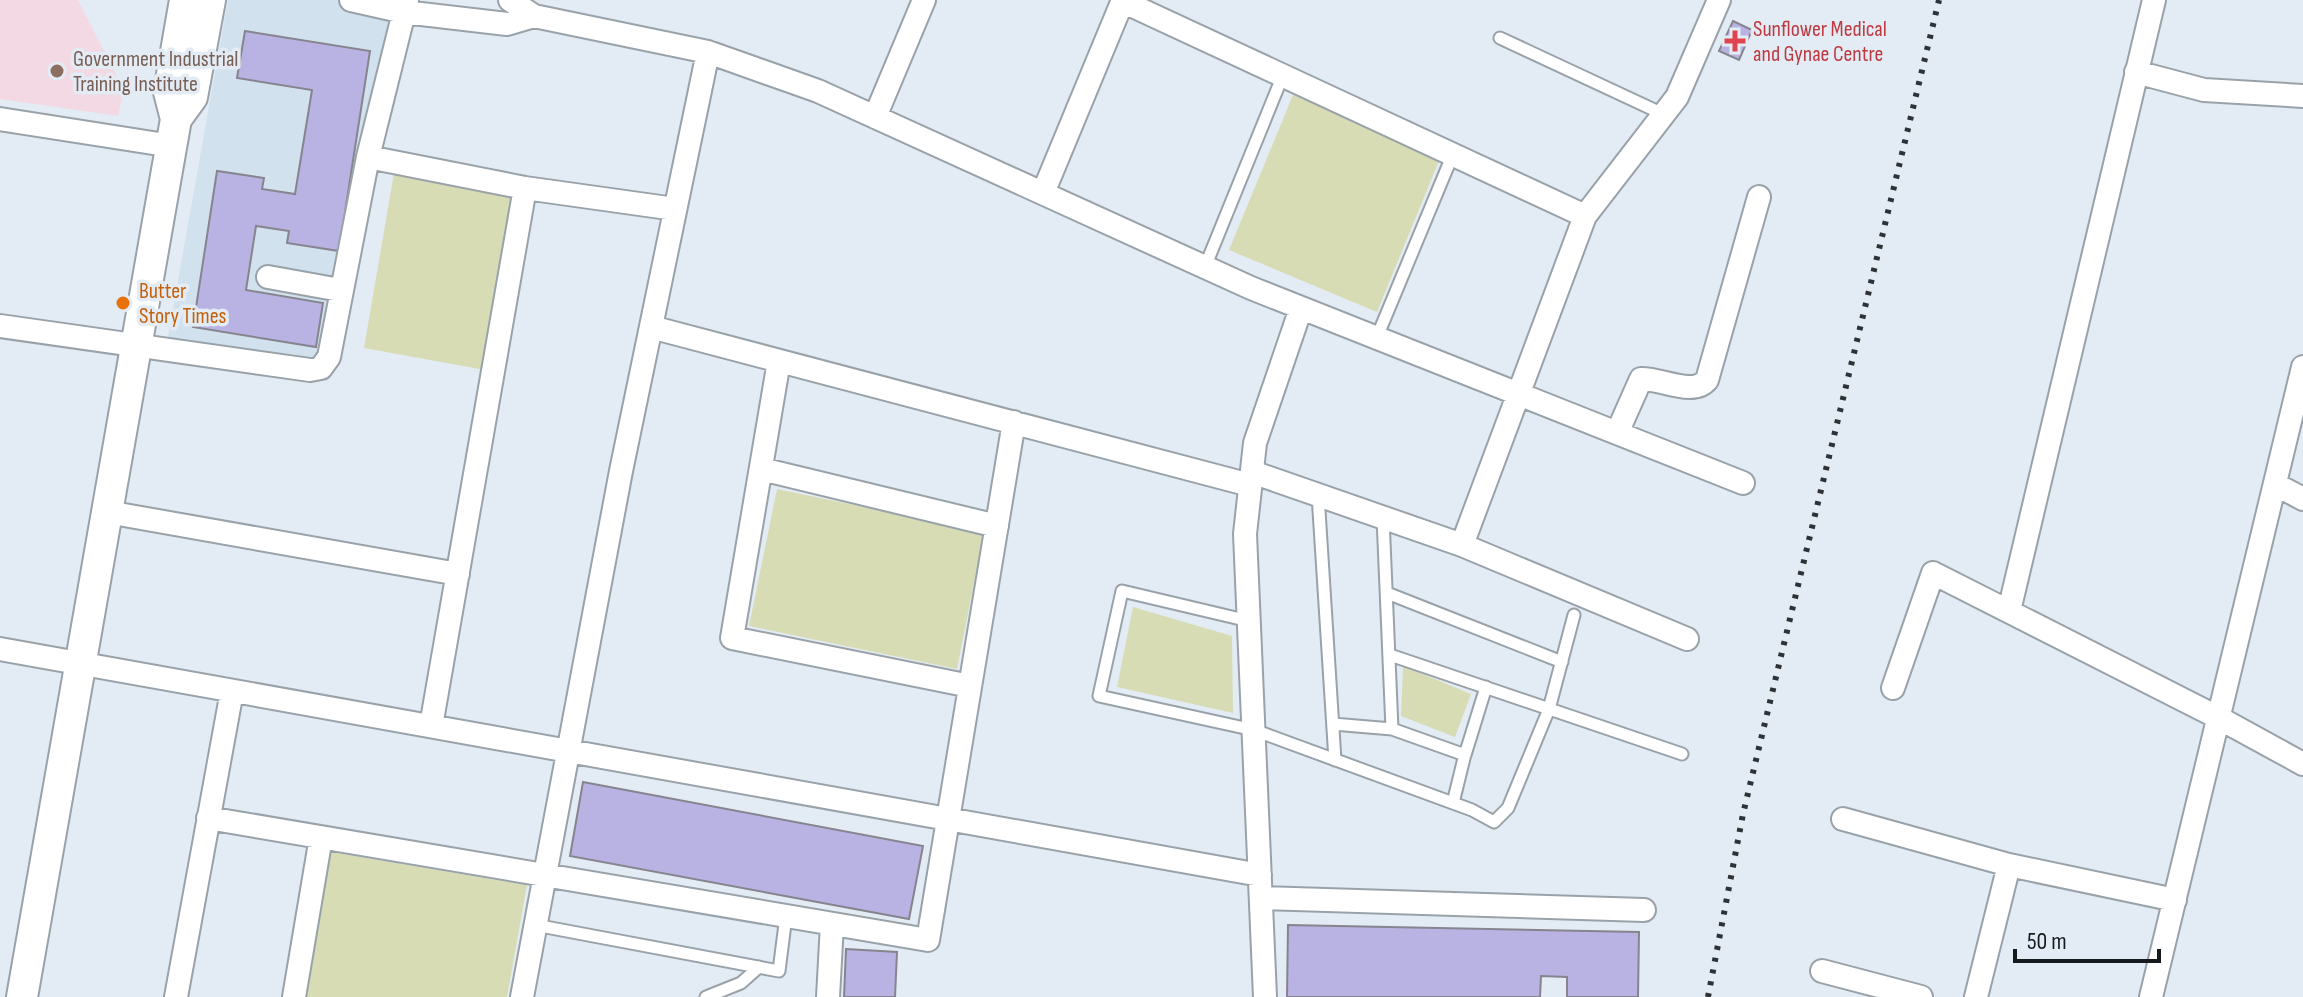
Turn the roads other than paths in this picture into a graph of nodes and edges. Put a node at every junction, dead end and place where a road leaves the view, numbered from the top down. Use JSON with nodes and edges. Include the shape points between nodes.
{"nodes":[{"id":1,"x":185,"y":0,"type":"edge"},
{"id":2,"x":210,"y":0,"type":"edge"},
{"id":3,"x":351,"y":0,"type":"edge"},
{"id":4,"x":510,"y":0,"type":"edge"},
{"id":5,"x":924,"y":0,"type":"edge"},
{"id":6,"x":1123,"y":0,"type":"edge"},
{"id":7,"x":1719,"y":0,"type":"edge"},
{"id":8,"x":2154,"y":0,"type":"edge"},
{"id":9,"x":405,"y":6,"type":"edge"},
{"id":10,"x":534,"y":16,"type":"junction"},
{"id":11,"x":1500,"y":38,"type":"dead end"},
{"id":12,"x":708,"y":52,"type":"junction"},
{"id":13,"x":2136,"y":72,"type":"junction"},
{"id":14,"x":1283,"y":75,"type":"junction"},
{"id":15,"x":2303,"y":96,"type":"edge"},
{"id":16,"x":1663,"y":114,"type":"junction"},
{"id":17,"x":875,"y":117,"type":"junction"},
{"id":18,"x":0,"y":119,"type":"edge"},
{"id":19,"x":174,"y":133,"type":"junction"},
{"id":20,"x":1453,"y":154,"type":"junction"},
{"id":21,"x":368,"y":157,"type":"junction"},
{"id":22,"x":525,"y":188,"type":"junction"},
{"id":23,"x":1043,"y":193,"type":"junction"},
{"id":24,"x":1759,"y":197,"type":"dead end"},
{"id":25,"x":675,"y":209,"type":"junction"},
{"id":26,"x":1585,"y":216,"type":"junction"},
{"id":27,"x":1205,"y":267,"type":"junction"},
{"id":28,"x":268,"y":277,"type":"dead end"},
{"id":29,"x":340,"y":290,"type":"junction"},
{"id":30,"x":1301,"y":308,"type":"junction"},
{"id":31,"x":0,"y":326,"type":"edge"},
{"id":32,"x":651,"y":327,"type":"junction"},
{"id":33,"x":1377,"y":337,"type":"junction"},
{"id":34,"x":136,"y":347,"type":"junction"},
{"id":35,"x":779,"y":361,"type":"junction"},
{"id":36,"x":2303,"y":367,"type":"edge"},
{"id":37,"x":1518,"y":393,"type":"junction"},
{"id":38,"x":1014,"y":422,"type":"junction"},
{"id":39,"x":1617,"y":433,"type":"junction"},
{"id":40,"x":761,"y":469,"type":"junction"},
{"id":41,"x":1251,"y":478,"type":"junction"},
{"id":42,"x":1743,"y":483,"type":"dead end"},
{"id":43,"x":2275,"y":484,"type":"junction"},
{"id":44,"x":1318,"y":495,"type":"junction"},
{"id":45,"x":2303,"y":499,"type":"edge"},
{"id":46,"x":107,"y":512,"type":"junction"},
{"id":47,"x":1383,"y":518,"type":"junction"},
{"id":48,"x":997,"y":526,"type":"junction"},
{"id":49,"x":1462,"y":545,"type":"junction"},
{"id":50,"x":458,"y":574,"type":"junction"},
{"id":51,"x":1387,"y":593,"type":"junction"},
{"id":52,"x":2009,"y":611,"type":"junction"},
{"id":53,"x":1574,"y":615,"type":"dead end"},
{"id":54,"x":1249,"y":621,"type":"junction"},
{"id":55,"x":1687,"y":639,"type":"dead end"},
{"id":56,"x":0,"y":649,"type":"edge"},
{"id":57,"x":1390,"y":655,"type":"junction"},
{"id":58,"x":1562,"y":662,"type":"junction"},
{"id":59,"x":81,"y":664,"type":"junction"},
{"id":60,"x":970,"y":686,"type":"junction"},
{"id":61,"x":1486,"y":687,"type":"junction"},
{"id":62,"x":1893,"y":688,"type":"dead end"},
{"id":63,"x":232,"y":691,"type":"junction"},
{"id":64,"x":1549,"y":709,"type":"junction"},
{"id":65,"x":2219,"y":718,"type":"junction"},
{"id":66,"x":1333,"y":724,"type":"junction"},
{"id":67,"x":431,"y":726,"type":"junction"},
{"id":68,"x":1392,"y":729,"type":"junction"},
{"id":69,"x":1254,"y":730,"type":"junction"},
{"id":70,"x":1467,"y":746,"type":"junction"},
{"id":71,"x":568,"y":750,"type":"junction"},
{"id":72,"x":1682,"y":754,"type":"dead end"},
{"id":73,"x":1335,"y":760,"type":"junction"},
{"id":74,"x":2303,"y":764,"type":"edge"},
{"id":75,"x":1453,"y":803,"type":"junction"},
{"id":76,"x":208,"y":818,"type":"junction"},
{"id":77,"x":948,"y":819,"type":"junction"},
{"id":78,"x":1843,"y":819,"type":"dead end"},
{"id":79,"x":321,"y":837,"type":"junction"},
{"id":80,"x":2009,"y":865,"type":"junction"},
{"id":81,"x":545,"y":875,"type":"junction"},
{"id":82,"x":1260,"y":875,"type":"junction"},
{"id":83,"x":1261,"y":898,"type":"junction"},
{"id":84,"x":2175,"y":900,"type":"junction"},
{"id":85,"x":1644,"y":910,"type":"dead end"},
{"id":86,"x":786,"y":916,"type":"junction"},
{"id":87,"x":832,"y":924,"type":"junction"},
{"id":88,"x":535,"y":925,"type":"junction"},
{"id":89,"x":759,"y":967,"type":"junction"},
{"id":90,"x":1822,"y":971,"type":"dead end"},
{"id":91,"x":22,"y":997,"type":"edge"},
{"id":92,"x":176,"y":997,"type":"edge"},
{"id":93,"x":294,"y":997,"type":"edge"},
{"id":94,"x":522,"y":997,"type":"edge"},
{"id":95,"x":706,"y":997,"type":"edge"},
{"id":96,"x":828,"y":997,"type":"edge"},
{"id":97,"x":1265,"y":997,"type":"edge"},
{"id":98,"x":1921,"y":997,"type":"edge"},
{"id":99,"x":1976,"y":997,"type":"edge"},
{"id":100,"x":2151,"y":997,"type":"edge"}],
"edges":[{"from":1,"to":19,"type":"main road","via":[[169,92]]},
{"from":2,"to":19,"type":"main road","via":[[192,97]]},
{"from":3,"to":9,"type":"street"},
{"from":4,"to":10,"type":"street"},
{"from":5,"to":17,"type":"street"},
{"from":6,"to":14,"type":"street"},
{"from":6,"to":23,"type":"street"},
{"from":7,"to":16,"type":"street","via":[[1677,97]]},
{"from":8,"to":13,"type":"street"},
{"from":9,"to":10,"type":"street","via":[[507,24]]},
{"from":9,"to":21,"type":"street"},
{"from":10,"to":12,"type":"street"},
{"from":11,"to":16,"type":"lane"},
{"from":12,"to":17,"type":"street"},
{"from":12,"to":25,"type":"street"},
{"from":13,"to":15,"type":"street","via":[[2204,90]]},
{"from":13,"to":52,"type":"street"},
{"from":14,"to":20,"type":"street"},
{"from":14,"to":27,"type":"lane"},
{"from":16,"to":26,"type":"street"},
{"from":17,"to":23,"type":"street"},
{"from":18,"to":19,"type":"street"},
{"from":19,"to":34,"type":"main road"},
{"from":20,"to":26,"type":"street"},
{"from":20,"to":33,"type":"lane"},
{"from":21,"to":22,"type":"street"},
{"from":21,"to":29,"type":"street"},
{"from":22,"to":25,"type":"street"},
{"from":22,"to":50,"type":"street"},
{"from":23,"to":27,"type":"street"},
{"from":24,"to":39,"type":"street","via":[[1704,385],[1641,379]]},
{"from":25,"to":32,"type":"street"},
{"from":26,"to":37,"type":"street"},
{"from":27,"to":30,"type":"street"},
{"from":28,"to":29,"type":"street"},
{"from":29,"to":34,"type":"street","via":[[329,357],[321,368]]},
{"from":30,"to":33,"type":"street"},
{"from":30,"to":41,"type":"street","via":[[1255,443]]},
{"from":31,"to":34,"type":"street"},
{"from":32,"to":35,"type":"street"},
{"from":32,"to":71,"type":"street"},
{"from":33,"to":37,"type":"street"},
{"from":34,"to":46,"type":"main road"},
{"from":35,"to":38,"type":"street"},
{"from":35,"to":40,"type":"street"},
{"from":36,"to":43,"type":"street"},
{"from":37,"to":39,"type":"street"},
{"from":37,"to":49,"type":"street"},
{"from":38,"to":41,"type":"street"},
{"from":38,"to":48,"type":"street"},
{"from":39,"to":42,"type":"street"},
{"from":40,"to":48,"type":"street"},
{"from":40,"to":60,"type":"street","via":[[732,638]]},
{"from":41,"to":44,"type":"street"},
{"from":41,"to":54,"type":"street","via":[[1245,534]]},
{"from":43,"to":45,"type":"street"},
{"from":43,"to":65,"type":"street"},
{"from":44,"to":47,"type":"street"},
{"from":44,"to":66,"type":"lane"},
{"from":46,"to":50,"type":"street"},
{"from":46,"to":59,"type":"main road"},
{"from":47,"to":49,"type":"street"},
{"from":47,"to":51,"type":"lane"},
{"from":48,"to":60,"type":"street"},
{"from":49,"to":55,"type":"street"},
{"from":50,"to":67,"type":"street"},
{"from":51,"to":57,"type":"lane"},
{"from":51,"to":58,"type":"lane"},
{"from":52,"to":62,"type":"street","via":[[1933,573]]},
{"from":52,"to":65,"type":"street"},
{"from":53,"to":58,"type":"lane"},
{"from":54,"to":69,"type":"street"},
{"from":54,"to":69,"type":"lane","via":[[1122,591],[1099,696]]},
{"from":56,"to":59,"type":"street"},
{"from":57,"to":61,"type":"lane"},
{"from":57,"to":68,"type":"lane"},
{"from":58,"to":64,"type":"lane"},
{"from":59,"to":63,"type":"street"},
{"from":59,"to":91,"type":"main road"},
{"from":60,"to":77,"type":"street"},
{"from":61,"to":64,"type":"lane"},
{"from":61,"to":70,"type":"lane"},
{"from":63,"to":67,"type":"street"},
{"from":63,"to":76,"type":"street"},
{"from":64,"to":72,"type":"lane"},
{"from":64,"to":75,"type":"lane","via":[[1508,808],[1494,822]]},
{"from":65,"to":74,"type":"street"},
{"from":65,"to":84,"type":"street"},
{"from":66,"to":68,"type":"lane"},
{"from":66,"to":73,"type":"lane"},
{"from":67,"to":71,"type":"street"},
{"from":68,"to":70,"type":"lane","via":[[1465,755]]},
{"from":69,"to":73,"type":"lane"},
{"from":69,"to":82,"type":"street"},
{"from":70,"to":75,"type":"lane"},
{"from":71,"to":77,"type":"street"},
{"from":71,"to":81,"type":"street"},
{"from":73,"to":75,"type":"lane"},
{"from":76,"to":79,"type":"street"},
{"from":76,"to":92,"type":"street"},
{"from":77,"to":82,"type":"street"},
{"from":77,"to":87,"type":"street","via":[[928,940]]},
{"from":78,"to":80,"type":"street"},
{"from":79,"to":81,"type":"street"},
{"from":79,"to":93,"type":"street"},
{"from":80,"to":84,"type":"street"},
{"from":80,"to":99,"type":"street"},
{"from":81,"to":86,"type":"street"},
{"from":81,"to":88,"type":"street"},
{"from":82,"to":83,"type":"street"},
{"from":83,"to":85,"type":"street"},
{"from":83,"to":97,"type":"street"},
{"from":84,"to":100,"type":"street"},
{"from":86,"to":87,"type":"street"},
{"from":86,"to":89,"type":"lane","via":[[779,971]]},
{"from":87,"to":96,"type":"street"},
{"from":88,"to":89,"type":"lane"},
{"from":88,"to":94,"type":"street"},
{"from":89,"to":95,"type":"lane","via":[[741,983]]},
{"from":90,"to":98,"type":"street"}]}
